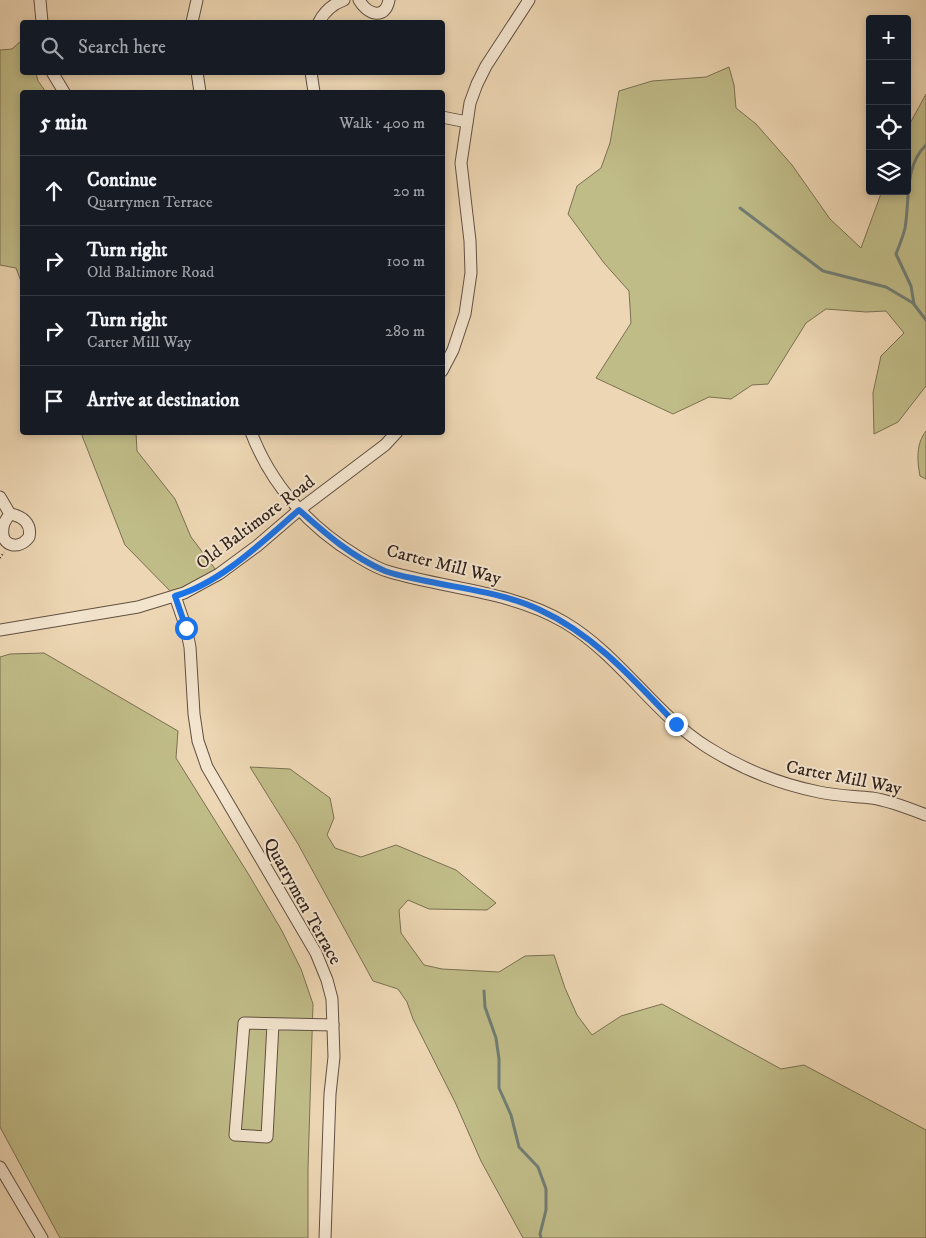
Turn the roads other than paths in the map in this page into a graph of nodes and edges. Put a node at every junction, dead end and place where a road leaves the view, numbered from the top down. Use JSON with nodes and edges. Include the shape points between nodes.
{"nodes":[{"id":1,"x":40,"y":0,"type":"edge"},
{"id":2,"x":197,"y":0,"type":"edge"},
{"id":3,"x":344,"y":0,"type":"edge"},
{"id":4,"x":359,"y":0,"type":"edge"},
{"id":5,"x":389,"y":0,"type":"edge"},
{"id":6,"x":529,"y":0,"type":"edge"},
{"id":7,"x":42,"y":20,"type":"edge"},
{"id":8,"x":192,"y":20,"type":"edge"},
{"id":9,"x":319,"y":20,"type":"edge"},
{"id":10,"x":54,"y":75,"type":"edge"},
{"id":11,"x":197,"y":75,"type":"edge"},
{"id":12,"x":312,"y":75,"type":"edge"},
{"id":13,"x":63,"y":90,"type":"edge"},
{"id":14,"x":200,"y":90,"type":"edge"},
{"id":15,"x":314,"y":90,"type":"edge"},
{"id":16,"x":445,"y":118,"type":"edge"},
{"id":17,"x":467,"y":122,"type":"junction"},
{"id":18,"x":445,"y":366,"type":"edge"},
{"id":19,"x":252,"y":435,"type":"edge"},
{"id":20,"x":394,"y":435,"type":"edge"},
{"id":21,"x":0,"y":497,"type":"edge"},
{"id":22,"x":299,"y":510,"type":"junction"},
{"id":23,"x":10,"y":514,"type":"dead end"},
{"id":24,"x":175,"y":596,"type":"junction"},
{"id":25,"x":0,"y":630,"type":"edge"},
{"id":26,"x":926,"y":815,"type":"edge"},
{"id":27,"x":273,"y":1024,"type":"junction"},
{"id":28,"x":333,"y":1025,"type":"junction"},
{"id":29,"x":0,"y":1167,"type":"edge"},
{"id":30,"x":42,"y":1238,"type":"edge"},
{"id":31,"x":325,"y":1238,"type":"edge"}],
"edges":[{"from":1,"to":7,"type":"street"},
{"from":2,"to":8,"type":"street"},
{"from":3,"to":9,"type":"street"},
{"from":4,"to":5,"type":"street","via":[[366,10],[375,13],[384,10]]},
{"from":6,"to":17,"type":"street","via":[[486,66]]},
{"from":10,"to":13,"type":"street"},
{"from":11,"to":14,"type":"street"},
{"from":12,"to":15,"type":"street"},
{"from":16,"to":17,"type":"street"},
{"from":17,"to":18,"type":"street","via":[[461,163],[471,273],[465,314]]},
{"from":19,"to":22,"type":"street","name":"Carter Mill Way","via":[[259,455]]},
{"from":20,"to":22,"type":"street","name":"Old Baltimore Road"},
{"from":21,"to":23,"type":"street"},
{"from":22,"to":24,"type":"street","name":"Old Baltimore Road","via":[[219,574]]},
{"from":22,"to":26,"type":"street","name":"Carter Mill Way","via":[[337,544],[387,572],[507,597],[565,623],[613,659],[676,724],[706,747],[740,766],[770,780],[820,792],[873,798]]},
{"from":24,"to":25,"type":"street","name":"Old Baltimore Road","via":[[138,607]]},
{"from":24,"to":28,"type":"street","name":"Quarrymen Terrace","via":[[190,647],[194,714],[198,741],[207,767],[316,953],[332,999]]},
{"from":27,"to":27,"type":"street","via":[[267,1137],[235,1135],[244,1023]]},
{"from":27,"to":28,"type":"street"},
{"from":28,"to":31,"type":"street","name":"Quarrymen Terrace"},
{"from":29,"to":30,"type":"street"}]}
